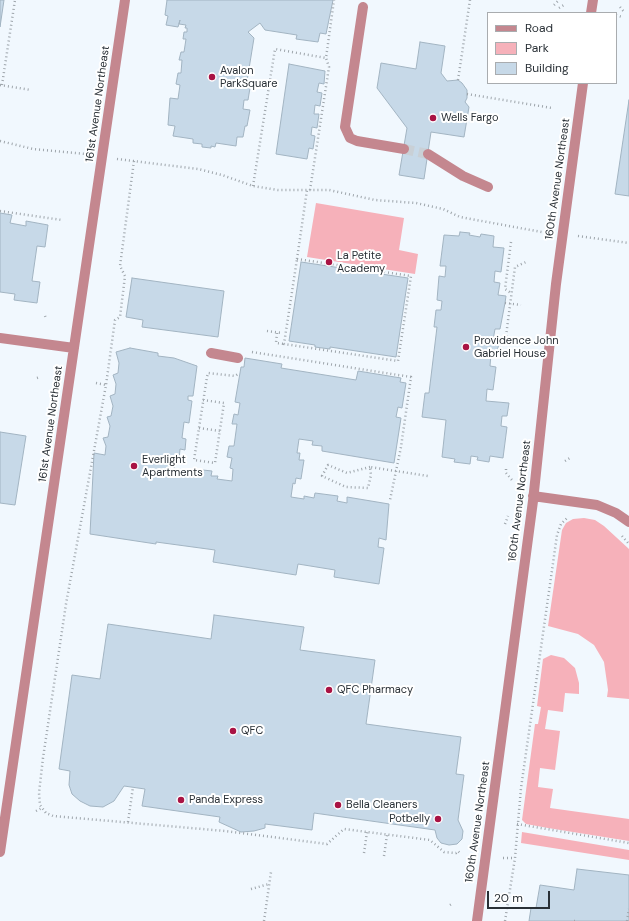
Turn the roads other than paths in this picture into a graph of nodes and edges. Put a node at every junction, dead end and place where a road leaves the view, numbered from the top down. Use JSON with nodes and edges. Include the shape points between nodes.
{"nodes":[{"id":1,"x":125,"y":0,"type":"edge"},
{"id":2,"x":593,"y":0,"type":"edge"},
{"id":3,"x":363,"y":7,"type":"dead end"},
{"id":4,"x":591,"y":12,"type":"edge"},
{"id":5,"x":583,"y":84,"type":"edge"},
{"id":6,"x":404,"y":149,"type":"tunnel mouth"},
{"id":7,"x":428,"y":154,"type":"tunnel mouth"},
{"id":8,"x":488,"y":187,"type":"dead end"},
{"id":9,"x":0,"y":338,"type":"edge"},
{"id":10,"x":74,"y":348,"type":"junction"},
{"id":11,"x":211,"y":353,"type":"dead end"},
{"id":12,"x":238,"y":358,"type":"dead end"},
{"id":13,"x":534,"y":496,"type":"junction"},
{"id":14,"x":629,"y":522,"type":"edge"},
{"id":15,"x":0,"y":852,"type":"edge"},
{"id":16,"x":477,"y":921,"type":"edge"}],
"edges":[{"from":1,"to":10,"type":"street","name":"161st Avenue Northeast"},
{"from":2,"to":4,"type":"street"},
{"from":3,"to":6,"type":"street","via":[[345,127],[350,138],[357,141]]},
{"from":5,"to":13,"type":"street","name":"160th Avenue Northeast","via":[[557,276]]},
{"from":7,"to":8,"type":"street","via":[[463,176]]},
{"from":9,"to":10,"type":"street"},
{"from":10,"to":15,"type":"street","name":"161st Avenue Northeast"},
{"from":11,"to":12,"type":"street"},
{"from":13,"to":14,"type":"street","via":[[596,505],[616,513]]},
{"from":13,"to":16,"type":"street","name":"160th Avenue Northeast"}]}
